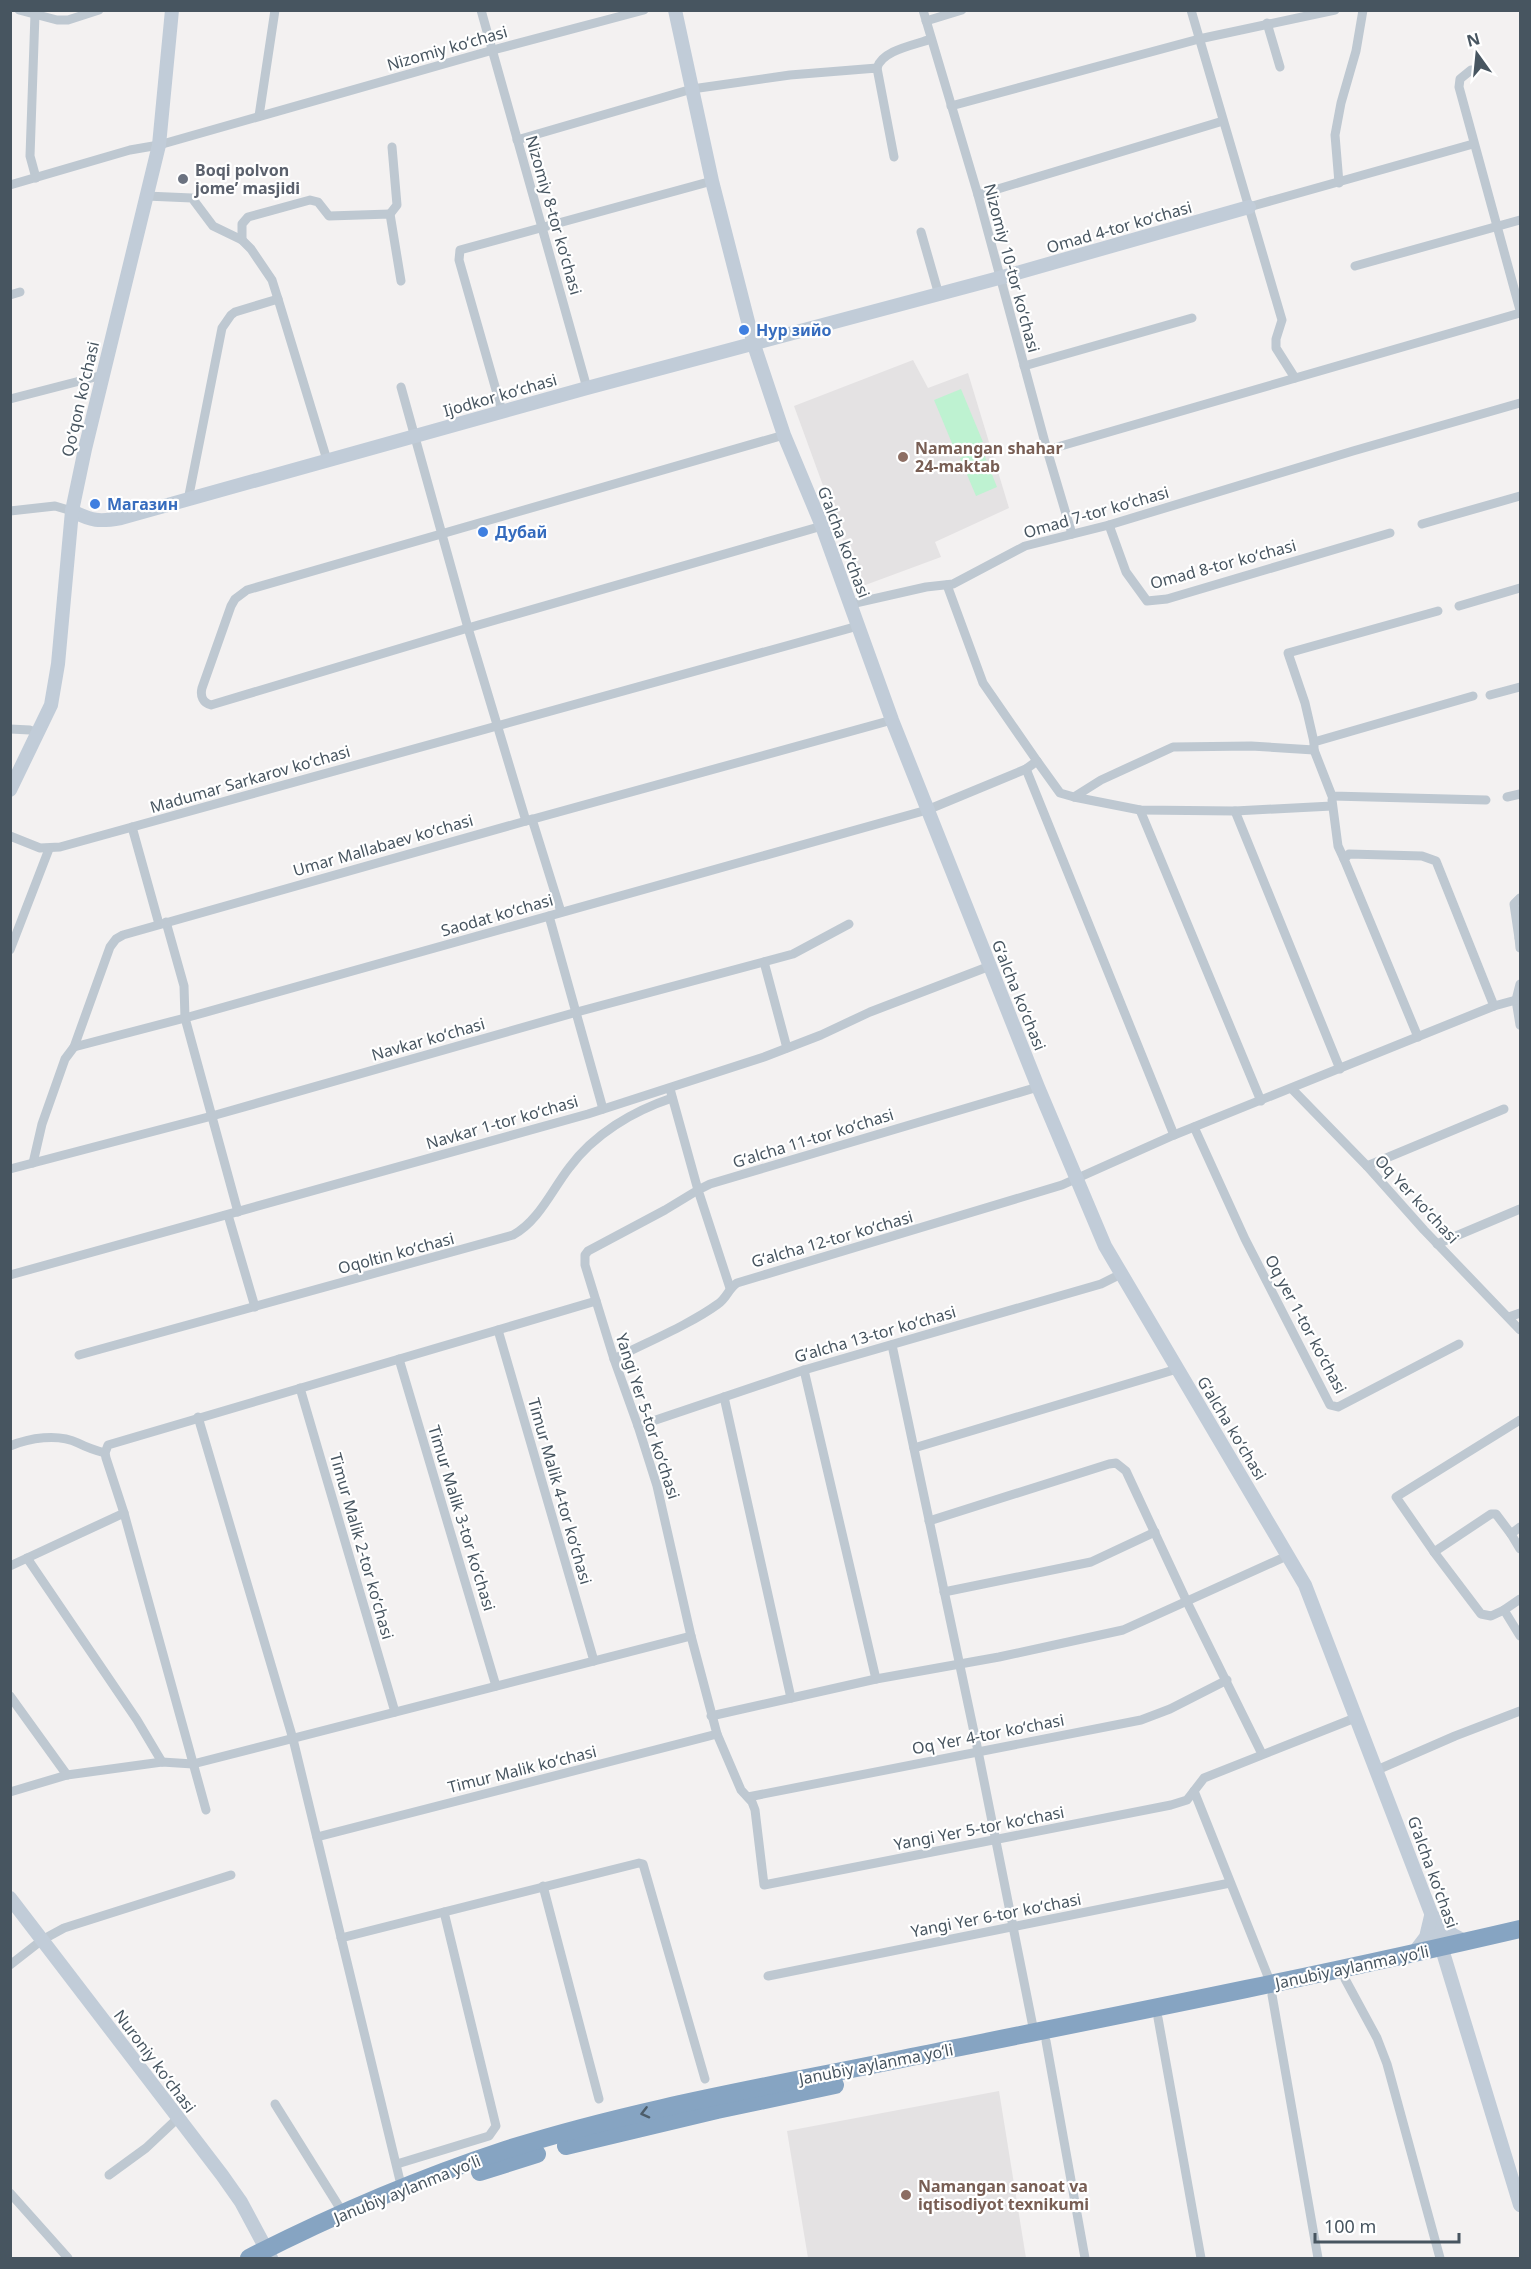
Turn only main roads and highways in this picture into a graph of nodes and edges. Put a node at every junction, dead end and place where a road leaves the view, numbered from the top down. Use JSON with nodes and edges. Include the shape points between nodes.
{"nodes":[{"id":1,"x":1521,"y":1929,"type":"edge"},
{"id":2,"x":1521,"y":1941,"type":"edge"},
{"id":3,"x":1444,"y":1953,"type":"junction"},
{"id":4,"x":1271,"y":1990,"type":"junction"},
{"id":5,"x":1040,"y":2036,"type":"junction"},
{"id":6,"x":271,"y":2256,"type":"edge"},
{"id":7,"x":249,"y":2259,"type":"edge"}],
"edges":[{"from":1,"to":3,"type":"highway","name":"Janubiy aylanma yoʻli","via":[[1466,1942]]},
{"from":2,"to":3,"type":"highway","name":"Janubiy aylanma yoʻli"},
{"from":3,"to":4,"type":"highway","name":"Janubiy aylanma yoʻli","via":[[1346,1979]]},
{"from":3,"to":4,"type":"highway","name":"Janubiy aylanma yoʻli","via":[[1412,1954]]},
{"from":4,"to":5,"type":"highway","name":"Janubiy aylanma yoʻli"},
{"from":4,"to":5,"type":"highway","name":"Janubiy aylanma yoʻli","via":[[1158,2018]]},
{"from":5,"to":6,"type":"highway","name":"Janubiy aylanma yoʻli","via":[[549,2150],[407,2199]]},
{"from":5,"to":6,"type":"highway","name":"Janubiy aylanma yoʻli","one_way":true,"via":[[658,2110],[506,2150],[343,2213]]},
{"from":6,"to":7,"type":"highway","name":"Janubiy aylanma yoʻli"}]}
